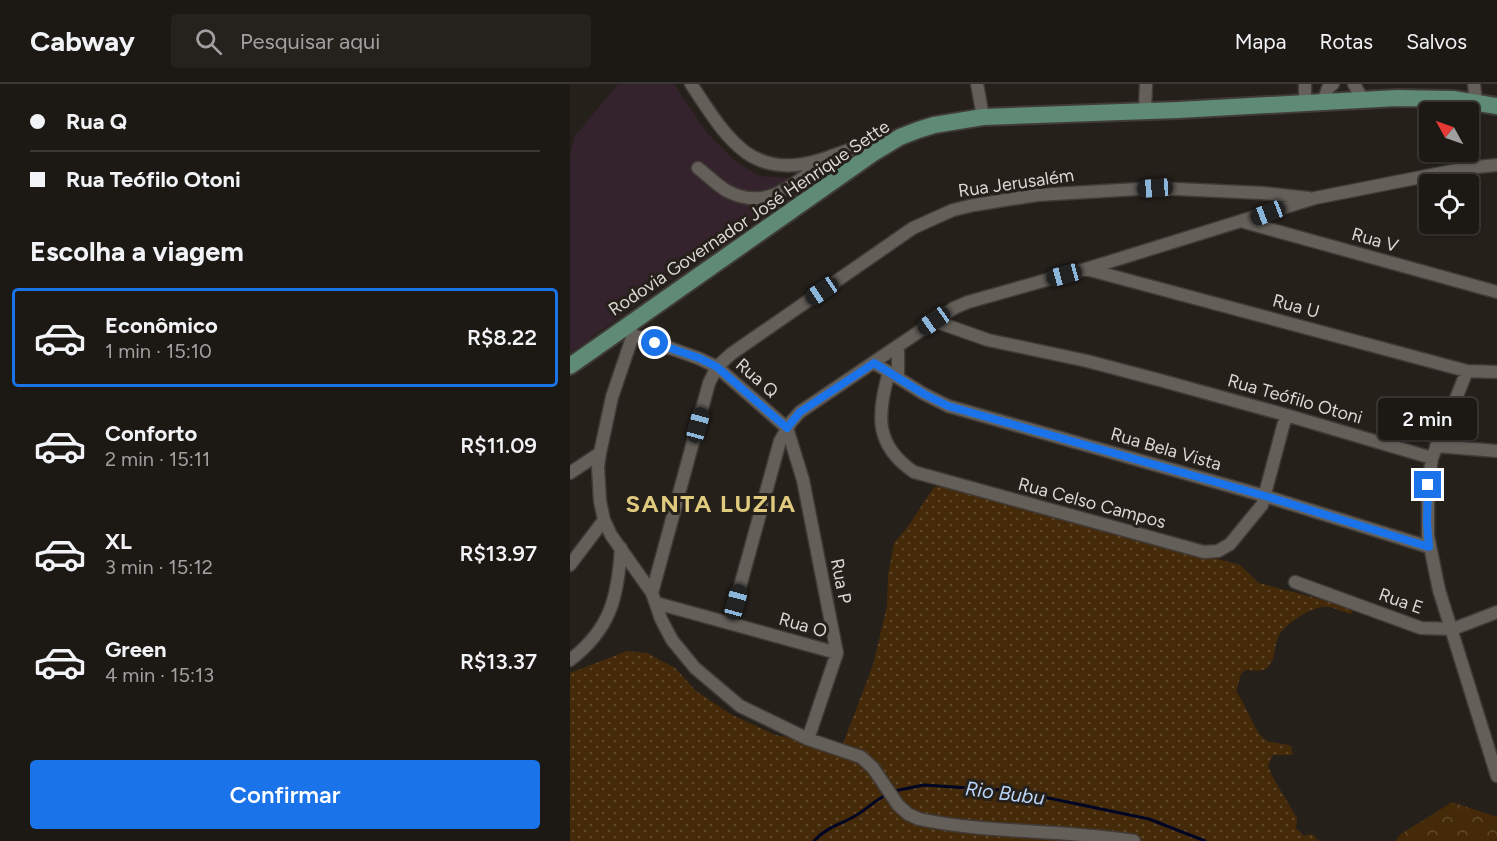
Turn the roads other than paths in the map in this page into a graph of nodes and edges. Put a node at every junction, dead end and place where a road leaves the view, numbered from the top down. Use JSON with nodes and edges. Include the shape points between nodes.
{"nodes":[{"id":1,"x":691,"y":84,"type":"edge"},
{"id":2,"x":977,"y":84,"type":"edge"},
{"id":3,"x":1146,"y":84,"type":"edge"},
{"id":4,"x":1305,"y":84,"type":"edge"},
{"id":5,"x":1333,"y":84,"type":"edge"},
{"id":6,"x":1354,"y":84,"type":"edge"},
{"id":7,"x":1474,"y":84,"type":"edge"},
{"id":8,"x":1363,"y":100,"type":"junction"},
{"id":9,"x":1323,"y":102,"type":"junction"},
{"id":10,"x":1476,"y":102,"type":"joint"},
{"id":11,"x":1305,"y":103,"type":"junction"},
{"id":12,"x":1479,"y":103,"type":"edge"},
{"id":13,"x":1497,"y":106,"type":"edge"},
{"id":14,"x":1145,"y":111,"type":"junction"},
{"id":15,"x":983,"y":117,"type":"junction"},
{"id":16,"x":888,"y":144,"type":"junction"},
{"id":17,"x":838,"y":154,"type":"junction"},
{"id":18,"x":1497,"y":165,"type":"edge"},
{"id":19,"x":698,"y":168,"type":"dead end"},
{"id":20,"x":1315,"y":198,"type":"junction"},
{"id":21,"x":1244,"y":222,"type":"junction"},
{"id":22,"x":1086,"y":269,"type":"junction"},
{"id":23,"x":1497,"y":292,"type":"edge"},
{"id":24,"x":934,"y":321,"type":"junction"},
{"id":25,"x":631,"y":330,"type":"junction"},
{"id":26,"x":898,"y":347,"type":"junction"},
{"id":27,"x":874,"y":363,"type":"junction"},
{"id":28,"x":570,"y":366,"type":"edge"},
{"id":29,"x":717,"y":367,"type":"junction"},
{"id":30,"x":1467,"y":371,"type":"junction"},
{"id":31,"x":1497,"y":372,"type":"edge"},
{"id":32,"x":894,"y":375,"type":"junction"},
{"id":33,"x":1286,"y":414,"type":"junction"},
{"id":34,"x":787,"y":428,"type":"junction"},
{"id":35,"x":1497,"y":451,"type":"edge"},
{"id":36,"x":1434,"y":452,"type":"junction"},
{"id":37,"x":600,"y":453,"type":"junction"},
{"id":38,"x":570,"y":473,"type":"edge"},
{"id":39,"x":1265,"y":496,"type":"junction"},
{"id":40,"x":603,"y":520,"type":"junction"},
{"id":41,"x":1429,"y":547,"type":"junction"},
{"id":42,"x":621,"y":548,"type":"junction"},
{"id":43,"x":570,"y":565,"type":"edge"},
{"id":44,"x":1295,"y":582,"type":"dead end"},
{"id":45,"x":654,"y":598,"type":"junction"},
{"id":46,"x":1497,"y":612,"type":"edge"},
{"id":47,"x":730,"y":623,"type":"junction"},
{"id":48,"x":1453,"y":629,"type":"junction"},
{"id":49,"x":837,"y":653,"type":"junction"},
{"id":50,"x":570,"y":660,"type":"edge"},
{"id":51,"x":808,"y":739,"type":"junction"},
{"id":52,"x":1497,"y":776,"type":"edge"},
{"id":53,"x":1134,"y":841,"type":"edge"}],
"edges":[{"from":1,"to":17,"type":"street","via":[[728,135],[766,164],[797,165]]},
{"from":2,"to":15,"type":"street"},
{"from":3,"to":14,"type":"street"},
{"from":4,"to":11,"type":"street"},
{"from":5,"to":9,"type":"street"},
{"from":6,"to":8,"type":"street"},
{"from":7,"to":10,"type":"street"},
{"from":8,"to":9,"type":"main road","name":"Rodovia Governador José Henrique Sette"},
{"from":8,"to":10,"type":"main road","name":"Rodovia Governador José Henrique Sette","via":[[1425,98]]},
{"from":9,"to":11,"type":"main road","name":"Rodovia Governador José Henrique Sette"},
{"from":11,"to":14,"type":"main road","name":"Rodovia Governador José Henrique Sette"},
{"from":12,"to":13,"type":"main road","name":"Rodovia Governador José Henrique Sette"},
{"from":14,"to":15,"type":"main road","name":"Rodovia Governador José Henrique Sette"},
{"from":15,"to":16,"type":"main road","name":"Rodovia Governador José Henrique Sette","via":[[934,125]]},
{"from":16,"to":17,"type":"street","via":[[868,144]]},
{"from":16,"to":25,"type":"main road","name":"Rodovia Governador José Henrique Sette","via":[[830,182]]},
{"from":17,"to":19,"type":"street","via":[[764,199],[725,190]]},
{"from":18,"to":20,"type":"street"},
{"from":20,"to":21,"type":"street"},
{"from":20,"to":29,"type":"street","name":"Rua Jerusalém","via":[[1155,188],[1037,195],[953,210],[913,228]]},
{"from":21,"to":22,"type":"street"},
{"from":21,"to":23,"type":"street","name":"Rua V"},
{"from":22,"to":24,"type":"street","via":[[976,299]]},
{"from":22,"to":30,"type":"street","name":"Rua U"},
{"from":24,"to":26,"type":"street"},
{"from":24,"to":33,"type":"street","name":"Rua Teófilo Otoni","via":[[1004,344],[1087,361]]},
{"from":25,"to":28,"type":"main road","name":"Rodovia Governador José Henrique Sette"},
{"from":25,"to":29,"type":"street","name":"Rua Q"},
{"from":25,"to":37,"type":"street"},
{"from":26,"to":27,"type":"street"},
{"from":26,"to":32,"type":"street"},
{"from":27,"to":32,"type":"street","name":"Rua Bela Vista"},
{"from":27,"to":34,"type":"street","via":[[800,412]]},
{"from":29,"to":34,"type":"street","name":"Rua Q"},
{"from":29,"to":45,"type":"street","name":"Rua Jerusalém","via":[[709,383]]},
{"from":30,"to":31,"type":"street","name":"Rua U"},
{"from":30,"to":36,"type":"street"},
{"from":32,"to":39,"type":"street","name":"Rua Bela Vista","via":[[948,406]]},
{"from":32,"to":39,"type":"street","name":"Rua Celso Campos","via":[[880,409],[882,431],[897,459],[924,476],[1204,552],[1218,551],[1230,544],[1256,514]]},
{"from":33,"to":36,"type":"street","name":"Rua Teófilo Otoni"},
{"from":33,"to":39,"type":"street","name":"Rua Celso Campos"},
{"from":34,"to":47,"type":"street","via":[[780,441]]},
{"from":34,"to":49,"type":"street","name":"Rua P","via":[[803,480]]},
{"from":35,"to":36,"type":"street","name":"Rua Teófilo Otoni"},
{"from":36,"to":41,"type":"street","via":[[1428,485]]},
{"from":37,"to":38,"type":"street"},
{"from":37,"to":40,"type":"street"},
{"from":39,"to":41,"type":"street","name":"Rua Bela Vista"},
{"from":40,"to":42,"type":"street"},
{"from":40,"to":43,"type":"street"},
{"from":41,"to":48,"type":"street"},
{"from":42,"to":45,"type":"street"},
{"from":42,"to":50,"type":"street","via":[[615,598],[591,641]]},
{"from":44,"to":48,"type":"street","name":"Rua E","via":[[1412,626]]},
{"from":45,"to":47,"type":"street","name":"Rua O"},
{"from":45,"to":51,"type":"street","via":[[679,651],[709,681],[740,706]]},
{"from":46,"to":48,"type":"street","name":"Rua E"},
{"from":47,"to":49,"type":"street","name":"Rua O"},
{"from":48,"to":52,"type":"street"},
{"from":49,"to":51,"type":"street","name":"Rua P"},
{"from":51,"to":53,"type":"street","via":[[861,757],[898,805],[919,819]]}]}
